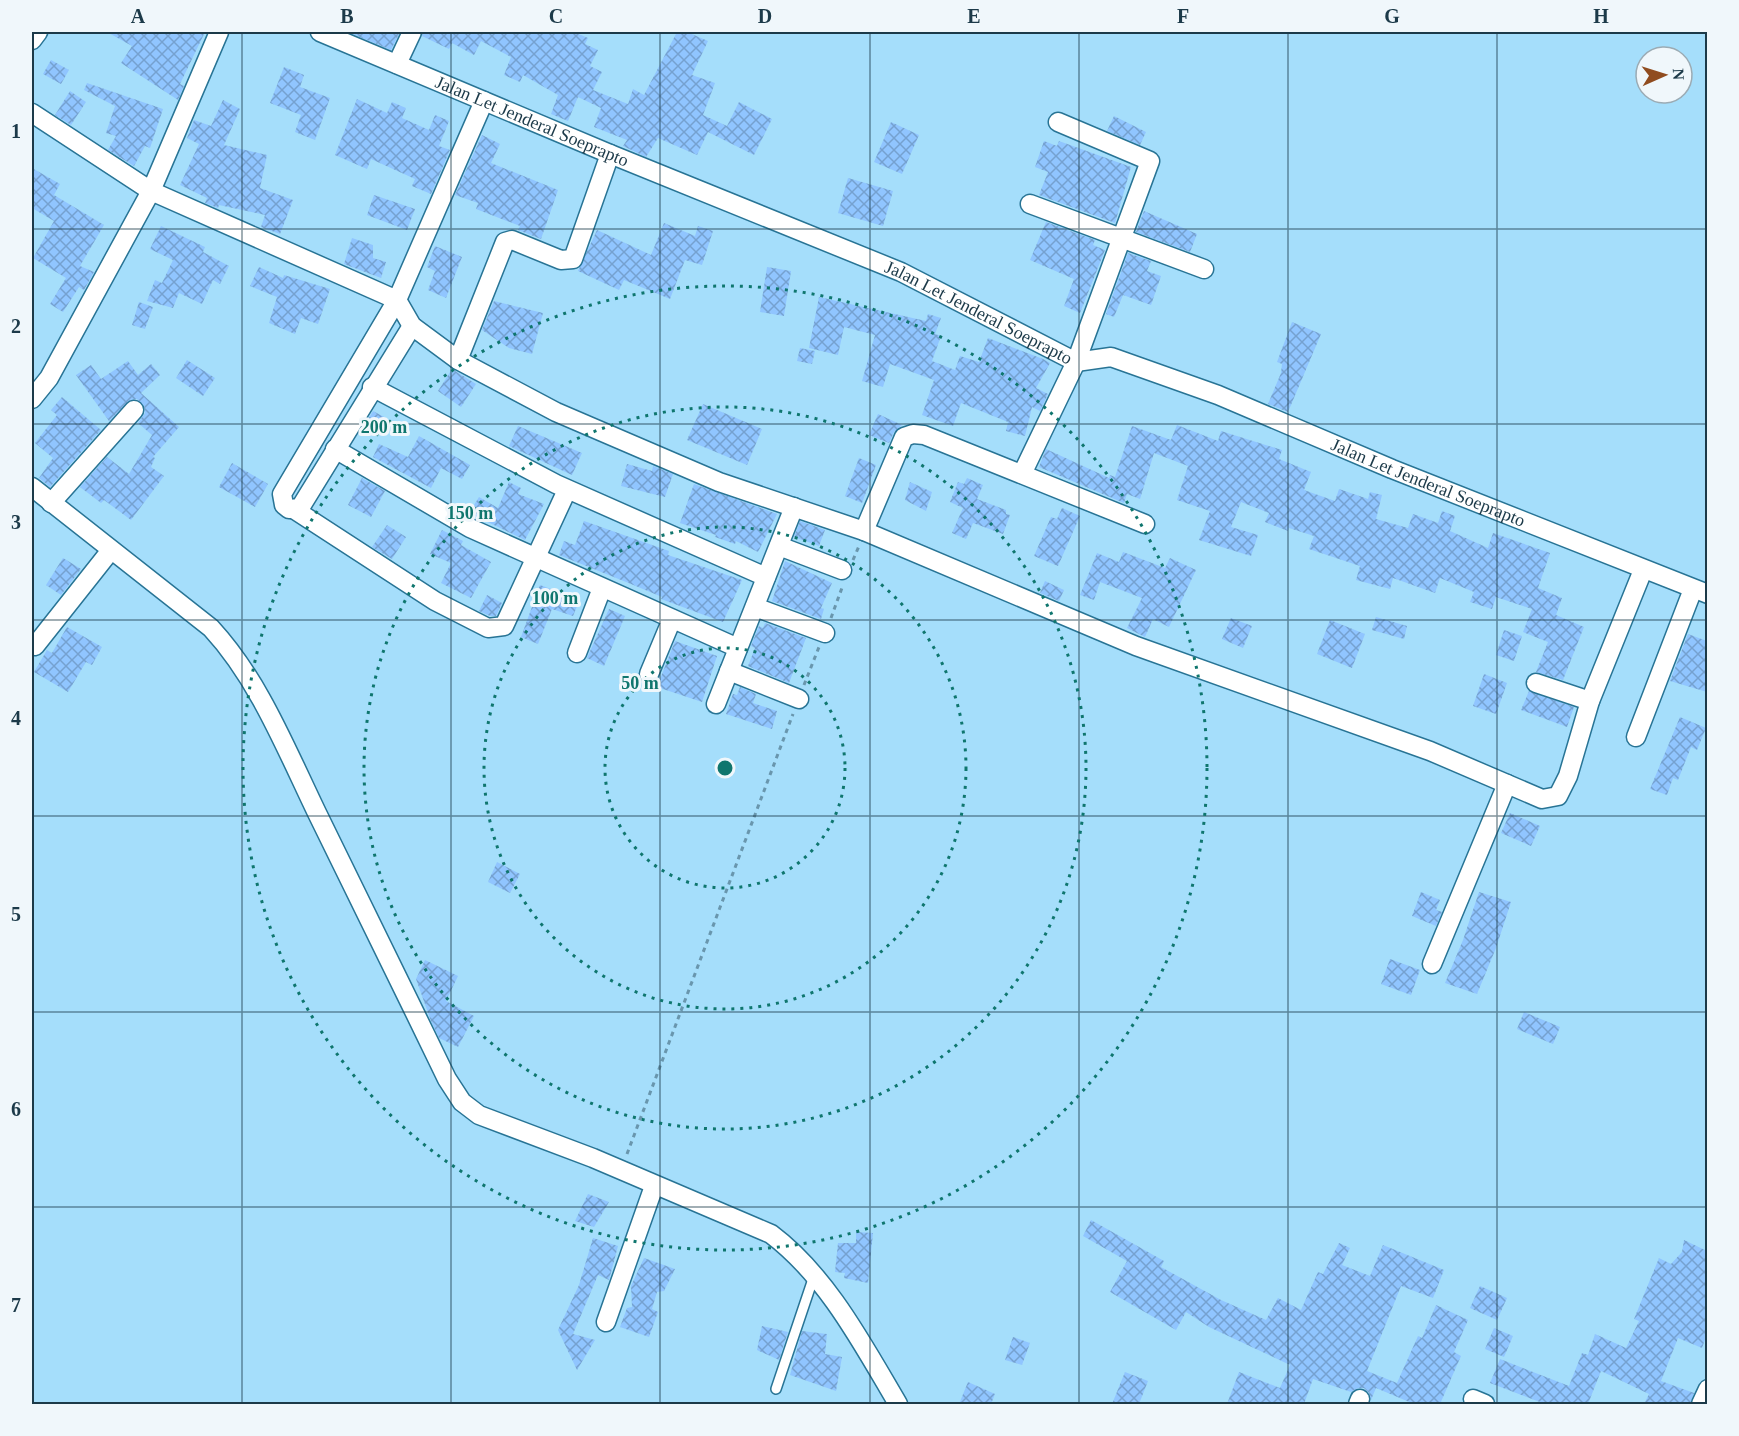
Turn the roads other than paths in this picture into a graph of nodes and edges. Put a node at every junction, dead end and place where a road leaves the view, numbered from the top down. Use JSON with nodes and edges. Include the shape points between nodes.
{"nodes":[{"id":1,"x":38,"y":32,"type":"edge"},
{"id":2,"x":219,"y":32,"type":"edge"},
{"id":3,"x":320,"y":32,"type":"edge"},
{"id":4,"x":412,"y":32,"type":"edge"},
{"id":5,"x":32,"y":40,"type":"edge"},
{"id":6,"x":397,"y":64,"type":"junction"},
{"id":7,"x":484,"y":101,"type":"junction"},
{"id":8,"x":32,"y":113,"type":"edge"},
{"id":9,"x":1058,"y":122,"type":"dead end"},
{"id":10,"x":610,"y":154,"type":"junction"},
{"id":11,"x":151,"y":191,"type":"junction"},
{"id":12,"x":1030,"y":204,"type":"dead end"},
{"id":13,"x":1121,"y":238,"type":"junction"},
{"id":14,"x":1204,"y":269,"type":"dead end"},
{"id":15,"x":397,"y":300,"type":"junction"},
{"id":16,"x":412,"y":326,"type":"junction"},
{"id":17,"x":458,"y":360,"type":"junction"},
{"id":18,"x":1076,"y":362,"type":"junction"},
{"id":19,"x":372,"y":387,"type":"junction"},
{"id":20,"x":32,"y":399,"type":"edge"},
{"id":21,"x":134,"y":410,"type":"dead end"},
{"id":22,"x":335,"y":449,"type":"junction"},
{"id":23,"x":1022,"y":474,"type":"junction"},
{"id":24,"x":32,"y":487,"type":"edge"},
{"id":25,"x":567,"y":489,"type":"junction"},
{"id":26,"x":51,"y":503,"type":"junction"},
{"id":27,"x":794,"y":507,"type":"junction"},
{"id":28,"x":295,"y":510,"type":"junction"},
{"id":29,"x":1145,"y":524,"type":"dead end"},
{"id":30,"x":864,"y":531,"type":"junction"},
{"id":31,"x":779,"y":546,"type":"junction"},
{"id":32,"x":111,"y":550,"type":"junction"},
{"id":33,"x":534,"y":557,"type":"junction"},
{"id":34,"x":1643,"y":570,"type":"junction"},
{"id":35,"x":846,"y":571,"type":"road end"},
{"id":36,"x":766,"y":577,"type":"junction"},
{"id":37,"x":602,"y":588,"type":"junction"},
{"id":38,"x":1700,"y":592,"type":"edge"},
{"id":39,"x":754,"y":607,"type":"junction"},
{"id":40,"x":672,"y":619,"type":"junction"},
{"id":41,"x":825,"y":633,"type":"road end"},
{"id":42,"x":35,"y":646,"type":"dead end"},
{"id":43,"x":738,"y":648,"type":"junction"},
{"id":44,"x":577,"y":653,"type":"dead end"},
{"id":45,"x":729,"y":671,"type":"junction"},
{"id":46,"x":649,"y":674,"type":"dead end"},
{"id":47,"x":1536,"y":683,"type":"dead end"},
{"id":48,"x":799,"y":699,"type":"road end"},
{"id":49,"x":1590,"y":700,"type":"junction"},
{"id":50,"x":716,"y":704,"type":"dead end"},
{"id":51,"x":1636,"y":737,"type":"dead end"},
{"id":52,"x":1507,"y":784,"type":"junction"},
{"id":53,"x":1432,"y":964,"type":"dead end"},
{"id":54,"x":654,"y":1186,"type":"junction"},
{"id":55,"x":814,"y":1276,"type":"junction"},
{"id":56,"x":606,"y":1322,"type":"dead end"},
{"id":57,"x":776,"y":1389,"type":"dead end"},
{"id":58,"x":1707,"y":1389,"type":"edge"},
{"id":59,"x":898,"y":1404,"type":"edge"},
{"id":60,"x":1701,"y":1404,"type":"edge"}],
"edges":[{"from":1,"to":5,"type":"street"},
{"from":2,"to":11,"type":"street"},
{"from":3,"to":6,"type":"street","name":"Jalan Let Jenderal Soeprapto"},
{"from":4,"to":6,"type":"street"},
{"from":6,"to":7,"type":"street","name":"Jalan Let Jenderal Soeprapto"},
{"from":7,"to":10,"type":"street","name":"Jalan Let Jenderal Soeprapto"},
{"from":7,"to":15,"type":"street"},
{"from":8,"to":11,"type":"street"},
{"from":9,"to":13,"type":"street","via":[[1150,161]]},
{"from":10,"to":17,"type":"street","via":[[573,259],[564,261],[512,240],[505,242]]},
{"from":10,"to":18,"type":"street","name":"Jalan Let Jenderal Soeprapto","via":[[901,272]]},
{"from":11,"to":15,"type":"street"},
{"from":11,"to":20,"type":"street","via":[[49,378]]},
{"from":12,"to":13,"type":"street"},
{"from":13,"to":14,"type":"street"},
{"from":13,"to":18,"type":"street"},
{"from":15,"to":16,"type":"street"},
{"from":15,"to":28,"type":"street","via":[[282,494],[284,505]]},
{"from":16,"to":17,"type":"street"},
{"from":16,"to":19,"type":"street"},
{"from":17,"to":27,"type":"street","via":[[556,412],[719,482]]},
{"from":18,"to":23,"type":"street"},
{"from":18,"to":34,"type":"street","name":"Jalan Let Jenderal Soeprapto","via":[[1111,357],[1218,396]]},
{"from":19,"to":22,"type":"street"},
{"from":19,"to":25,"type":"street"},
{"from":21,"to":26,"type":"street"},
{"from":22,"to":28,"type":"street","via":[[303,504]]},
{"from":22,"to":33,"type":"street","via":[[470,528]]},
{"from":23,"to":29,"type":"street"},
{"from":23,"to":30,"type":"street","via":[[924,435],[908,435],[900,444]]},
{"from":24,"to":26,"type":"street"},
{"from":25,"to":33,"type":"street"},
{"from":25,"to":36,"type":"street"},
{"from":26,"to":32,"type":"street"},
{"from":27,"to":30,"type":"street"},
{"from":27,"to":31,"type":"street"},
{"from":28,"to":33,"type":"street","via":[[435,601],[492,629],[504,626]]},
{"from":30,"to":52,"type":"street","via":[[1136,646],[1430,751]]},
{"from":31,"to":35,"type":"street"},
{"from":31,"to":36,"type":"street"},
{"from":32,"to":42,"type":"street"},
{"from":32,"to":54,"type":"street","via":[[211,627],[252,681],[447,1079],[462,1102],[479,1115]]},
{"from":33,"to":37,"type":"street"},
{"from":34,"to":38,"type":"street","name":"Jalan Let Jenderal Soeprapto"},
{"from":34,"to":49,"type":"street"},
{"from":36,"to":39,"type":"street"},
{"from":37,"to":40,"type":"street"},
{"from":37,"to":44,"type":"street"},
{"from":38,"to":51,"type":"street"},
{"from":39,"to":41,"type":"street"},
{"from":39,"to":43,"type":"street"},
{"from":40,"to":43,"type":"street"},
{"from":40,"to":46,"type":"street"},
{"from":43,"to":45,"type":"street"},
{"from":45,"to":48,"type":"street"},
{"from":45,"to":50,"type":"street"},
{"from":47,"to":49,"type":"street"},
{"from":49,"to":52,"type":"street","via":[[1560,794],[1542,799]]},
{"from":52,"to":53,"type":"street"},
{"from":54,"to":55,"type":"street","via":[[771,1234]]},
{"from":54,"to":56,"type":"street"},
{"from":55,"to":57,"type":"lane"},
{"from":55,"to":59,"type":"street","via":[[854,1331]]},
{"from":58,"to":60,"type":"street"}]}
